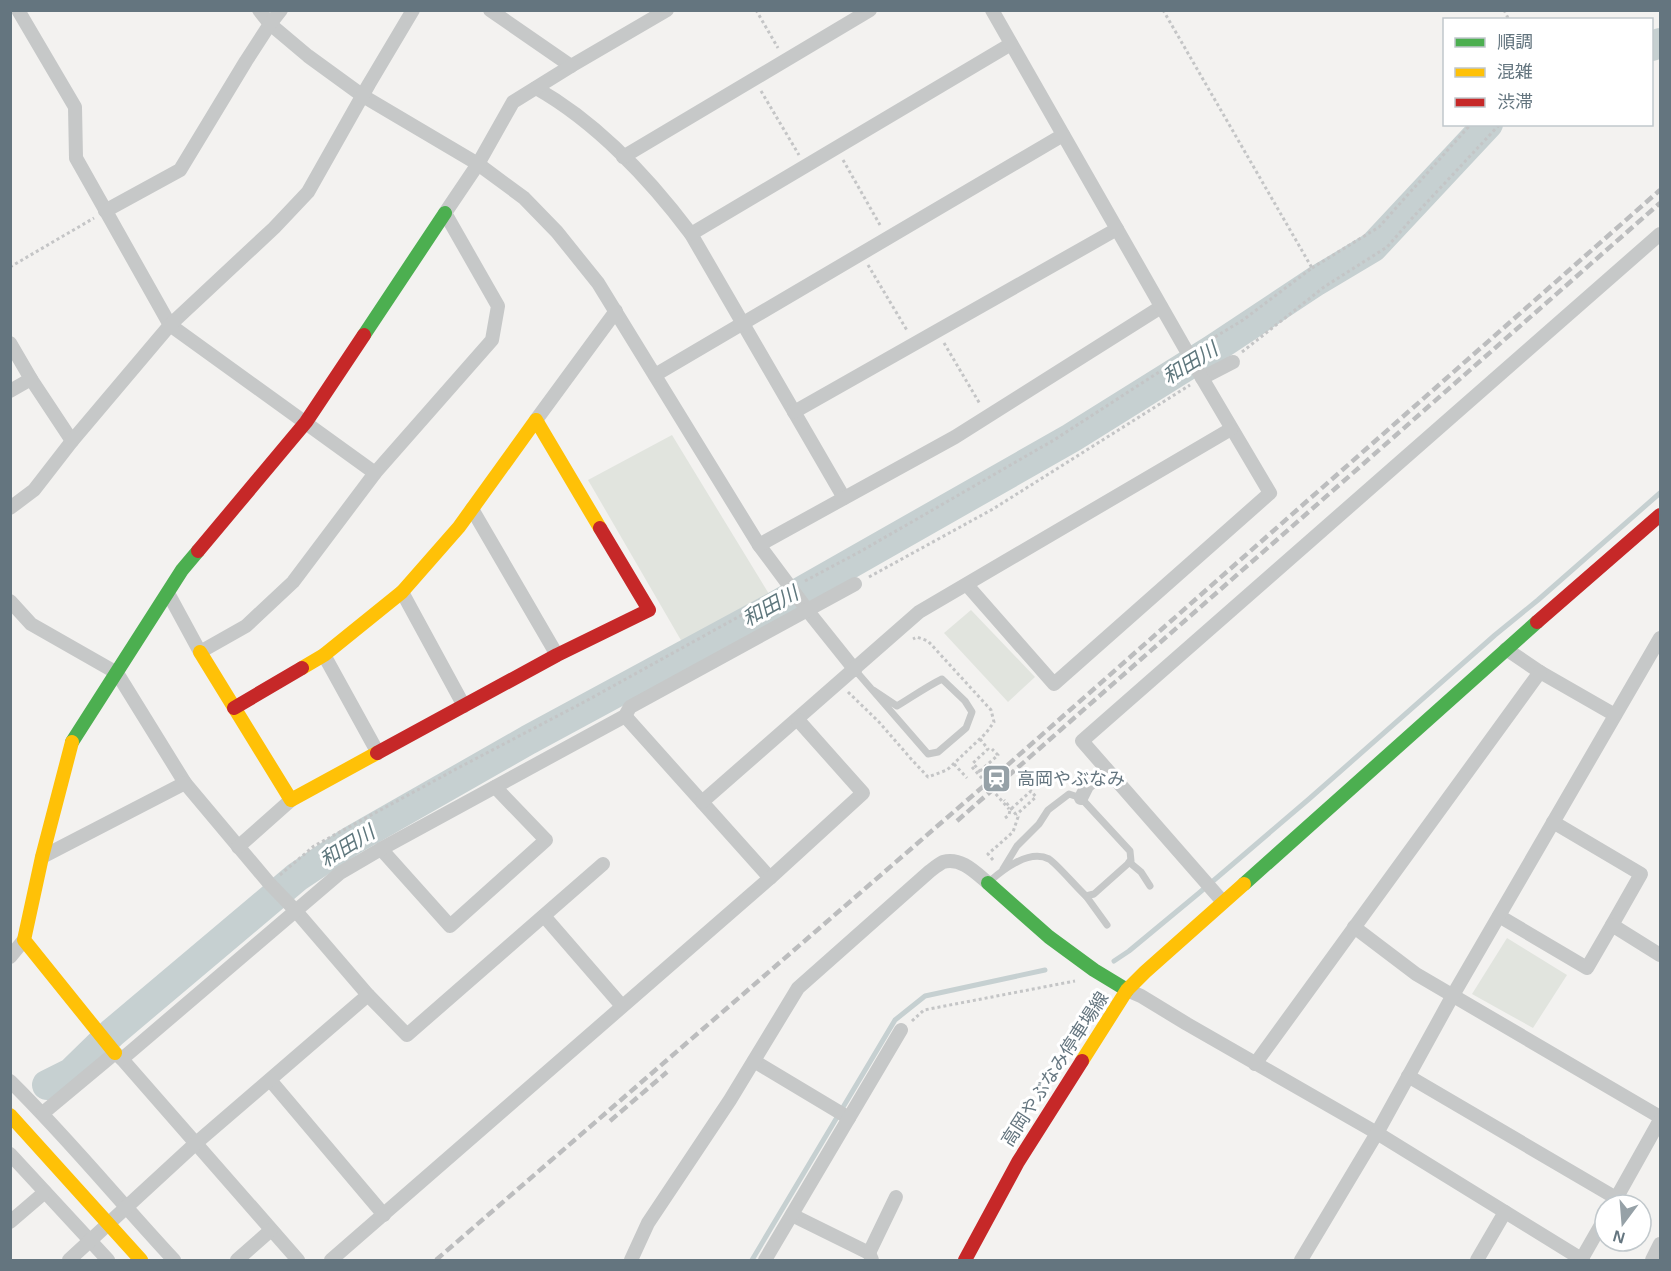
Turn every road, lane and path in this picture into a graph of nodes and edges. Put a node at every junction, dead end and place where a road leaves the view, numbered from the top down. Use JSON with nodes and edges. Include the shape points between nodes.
{"nodes":[{"id":1,"x":18,"y":10,"type":"edge"},
{"id":2,"x":259,"y":10,"type":"edge"},
{"id":3,"x":281,"y":10,"type":"edge"},
{"id":4,"x":413,"y":10,"type":"edge"},
{"id":5,"x":490,"y":10,"type":"edge"},
{"id":6,"x":667,"y":10,"type":"edge"},
{"id":7,"x":756,"y":10,"type":"edge"},
{"id":8,"x":870,"y":10,"type":"edge"},
{"id":9,"x":992,"y":10,"type":"edge"},
{"id":10,"x":270,"y":24,"type":"junction"},
{"id":11,"x":1011,"y":44,"type":"junction"},
{"id":12,"x":785,"y":61,"type":"junction"},
{"id":13,"x":571,"y":66,"type":"junction"},
{"id":14,"x":754,"y":79,"type":"junction"},
{"id":15,"x":536,"y":88,"type":"junction"},
{"id":16,"x":363,"y":96,"type":"junction"},
{"id":17,"x":1469,"y":126,"type":"edge"},
{"id":18,"x":1498,"y":126,"type":"edge"},
{"id":19,"x":1063,"y":135,"type":"junction"},
{"id":20,"x":836,"y":148,"type":"junction"},
{"id":21,"x":623,"y":157,"type":"junction"},
{"id":22,"x":478,"y":164,"type":"junction"},
{"id":23,"x":806,"y":166,"type":"junction"},
{"id":24,"x":105,"y":211,"type":"junction"},
{"id":25,"x":445,"y":213,"type":"junction"},
{"id":26,"x":1117,"y":229,"type":"junction"},
{"id":27,"x":691,"y":234,"type":"junction"},
{"id":28,"x":1660,"y":234,"type":"edge"},
{"id":29,"x":888,"y":238,"type":"junction"},
{"id":30,"x":861,"y":253,"type":"junction"},
{"id":31,"x":10,"y":267,"type":"edge"},
{"id":32,"x":1312,"y":268,"type":"dead end"},
{"id":33,"x":1161,"y":307,"type":"junction"},
{"id":34,"x":616,"y":311,"type":"junction"},
{"id":35,"x":743,"y":323,"type":"junction"},
{"id":36,"x":170,"y":325,"type":"junction"},
{"id":37,"x":937,"y":331,"type":"junction"},
{"id":38,"x":10,"y":343,"type":"edge"},
{"id":39,"x":915,"y":343,"type":"junction"},
{"id":40,"x":1233,"y":362,"type":"joint"},
{"id":41,"x":655,"y":375,"type":"junction"},
{"id":42,"x":1201,"y":377,"type":"junction"},
{"id":43,"x":31,"y":379,"type":"junction"},
{"id":44,"x":10,"y":391,"type":"edge"},
{"id":45,"x":794,"y":412,"type":"junction"},
{"id":46,"x":987,"y":417,"type":"junction"},
{"id":47,"x":536,"y":420,"type":"junction"},
{"id":48,"x":306,"y":422,"type":"junction"},
{"id":49,"x":1231,"y":429,"type":"junction"},
{"id":50,"x":72,"y":441,"type":"junction"},
{"id":51,"x":375,"y":473,"type":"junction"},
{"id":52,"x":844,"y":498,"type":"junction"},
{"id":53,"x":10,"y":508,"type":"edge"},
{"id":54,"x":472,"y":509,"type":"junction"},
{"id":55,"x":1660,"y":515,"type":"edge"},
{"id":56,"x":759,"y":545,"type":"junction"},
{"id":57,"x":855,"y":584,"type":"joint"},
{"id":58,"x":967,"y":585,"type":"junction"},
{"id":59,"x":402,"y":592,"type":"junction"},
{"id":60,"x":168,"y":593,"type":"junction"},
{"id":61,"x":10,"y":601,"type":"edge"},
{"id":62,"x":807,"y":610,"type":"junction"},
{"id":63,"x":1660,"y":638,"type":"edge"},
{"id":64,"x":907,"y":642,"type":"dead end"},
{"id":65,"x":1506,"y":649,"type":"junction"},
{"id":66,"x":200,"y":652,"type":"junction"},
{"id":67,"x":324,"y":655,"type":"junction"},
{"id":68,"x":557,"y":655,"type":"junction"},
{"id":69,"x":855,"y":669,"type":"junction"},
{"id":70,"x":1540,"y":672,"type":"junction"},
{"id":71,"x":117,"y":673,"type":"junction"},
{"id":72,"x":873,"y":690,"type":"junction"},
{"id":73,"x":851,"y":696,"type":"dead end"},
{"id":74,"x":464,"y":706,"type":"junction"},
{"id":75,"x":234,"y":708,"type":"junction"},
{"id":76,"x":1615,"y":715,"type":"junction"},
{"id":77,"x":625,"y":716,"type":"junction"},
{"id":78,"x":798,"y":720,"type":"junction"},
{"id":79,"x":980,"y":739,"type":"junction"},
{"id":80,"x":992,"y":748,"type":"dead end"},
{"id":81,"x":378,"y":753,"type":"junction"},
{"id":82,"x":954,"y":764,"type":"junction"},
{"id":83,"x":972,"y":767,"type":"dead end"},
{"id":84,"x":1107,"y":769,"type":"junction"},
{"id":85,"x":979,"y":770,"type":"junction"},
{"id":86,"x":185,"y":783,"type":"junction"},
{"id":87,"x":495,"y":787,"type":"junction"},
{"id":88,"x":1081,"y":798,"type":"junction"},
{"id":89,"x":1004,"y":800,"type":"dead end"},
{"id":90,"x":291,"y":801,"type":"junction"},
{"id":91,"x":702,"y":802,"type":"junction"},
{"id":92,"x":1013,"y":812,"type":"junction"},
{"id":93,"x":1005,"y":818,"type":"dead end"},
{"id":94,"x":1552,"y":822,"type":"junction"},
{"id":95,"x":238,"y":847,"type":"junction"},
{"id":96,"x":381,"y":849,"type":"junction"},
{"id":97,"x":42,"y":857,"type":"junction"},
{"id":98,"x":993,"y":860,"type":"dead end"},
{"id":99,"x":1129,"y":862,"type":"junction"},
{"id":100,"x":603,"y":864,"type":"dead end"},
{"id":101,"x":1003,"y":869,"type":"junction"},
{"id":102,"x":770,"y":878,"type":"junction"},
{"id":103,"x":988,"y":883,"type":"junction"},
{"id":104,"x":1150,"y":886,"type":"dead end"},
{"id":105,"x":1086,"y":896,"type":"junction"},
{"id":106,"x":1220,"y":898,"type":"junction"},
{"id":107,"x":290,"y":906,"type":"junction"},
{"id":108,"x":544,"y":916,"type":"junction"},
{"id":109,"x":1499,"y":916,"type":"junction"},
{"id":110,"x":1107,"y":925,"type":"dead end"},
{"id":111,"x":1612,"y":925,"type":"junction"},
{"id":112,"x":1354,"y":927,"type":"junction"},
{"id":113,"x":24,"y":940,"type":"junction"},
{"id":114,"x":1660,"y":954,"type":"edge"},
{"id":115,"x":10,"y":957,"type":"edge"},
{"id":116,"x":1075,"y":981,"type":"dead end"},
{"id":117,"x":1127,"y":990,"type":"junction"},
{"id":118,"x":368,"y":995,"type":"junction"},
{"id":119,"x":1453,"y":995,"type":"junction"},
{"id":120,"x":622,"y":1006,"type":"junction"},
{"id":121,"x":901,"y":1030,"type":"joint"},
{"id":122,"x":117,"y":1055,"type":"junction"},
{"id":123,"x":754,"y":1061,"type":"junction"},
{"id":124,"x":1255,"y":1064,"type":"junction"},
{"id":125,"x":1408,"y":1076,"type":"junction"},
{"id":126,"x":270,"y":1080,"type":"junction"},
{"id":127,"x":10,"y":1082,"type":"edge"},
{"id":128,"x":43,"y":1113,"type":"junction"},
{"id":129,"x":10,"y":1114,"type":"edge"},
{"id":130,"x":849,"y":1118,"type":"junction"},
{"id":131,"x":1660,"y":1118,"type":"edge"},
{"id":132,"x":1377,"y":1133,"type":"junction"},
{"id":133,"x":195,"y":1144,"type":"junction"},
{"id":134,"x":10,"y":1154,"type":"edge"},
{"id":135,"x":45,"y":1192,"type":"junction"},
{"id":136,"x":1601,"y":1193,"type":"edge"},
{"id":137,"x":1618,"y":1193,"type":"edge"},
{"id":138,"x":896,"y":1197,"type":"dead end"},
{"id":139,"x":126,"y":1208,"type":"junction"},
{"id":140,"x":1505,"y":1212,"type":"junction"},
{"id":141,"x":384,"y":1215,"type":"junction"},
{"id":142,"x":792,"y":1215,"type":"junction"},
{"id":143,"x":10,"y":1222,"type":"edge"},
{"id":144,"x":106,"y":1226,"type":"junction"},
{"id":145,"x":271,"y":1230,"type":"junction"},
{"id":146,"x":1593,"y":1240,"type":"edge"},
{"id":147,"x":90,"y":1241,"type":"junction"},
{"id":148,"x":1660,"y":1244,"type":"edge"},
{"id":149,"x":871,"y":1257,"type":"edge"},
{"id":150,"x":69,"y":1260,"type":"edge"},
{"id":151,"x":108,"y":1260,"type":"edge"},
{"id":152,"x":140,"y":1260,"type":"edge"},
{"id":153,"x":174,"y":1260,"type":"edge"},
{"id":154,"x":237,"y":1260,"type":"edge"},
{"id":155,"x":298,"y":1260,"type":"edge"},
{"id":156,"x":331,"y":1260,"type":"edge"},
{"id":157,"x":630,"y":1260,"type":"edge"},
{"id":158,"x":765,"y":1260,"type":"edge"},
{"id":159,"x":965,"y":1260,"type":"edge"},
{"id":160,"x":1301,"y":1260,"type":"edge"},
{"id":161,"x":1477,"y":1260,"type":"edge"},
{"id":162,"x":1582,"y":1260,"type":"edge"},
{"id":163,"x":1652,"y":1260,"type":"edge"}],
"edges":[{"from":1,"to":24,"type":"street","via":[[75,107],[76,158]]},
{"from":2,"to":10,"type":"street"},
{"from":3,"to":10,"type":"street"},
{"from":4,"to":16,"type":"street"},
{"from":5,"to":13,"type":"street"},
{"from":6,"to":13,"type":"street"},
{"from":7,"to":12,"type":"path"},
{"from":8,"to":12,"type":"street"},
{"from":9,"to":11,"type":"street"},
{"from":10,"to":16,"type":"street"},
{"from":10,"to":24,"type":"street","via":[[180,170]]},
{"from":11,"to":19,"type":"street"},
{"from":11,"to":20,"type":"street"},
{"from":12,"to":14,"type":"street"},
{"from":13,"to":15,"type":"street"},
{"from":14,"to":21,"type":"street"},
{"from":14,"to":23,"type":"path"},
{"from":15,"to":21,"type":"street","via":[[587,122]]},
{"from":15,"to":22,"type":"street","via":[[513,102]]},
{"from":16,"to":22,"type":"street"},
{"from":16,"to":36,"type":"street","via":[[308,192]]},
{"from":17,"to":32,"type":"path","via":[[1379,227]]},
{"from":18,"to":40,"type":"path","via":[[1387,247],[1324,287],[1247,346]]},
{"from":19,"to":26,"type":"street"},
{"from":19,"to":29,"type":"street"},
{"from":20,"to":23,"type":"street"},
{"from":20,"to":29,"type":"path"},
{"from":21,"to":27,"type":"street","via":[[651,183]]},
{"from":22,"to":25,"type":"street"},
{"from":22,"to":34,"type":"street","via":[[524,198],[558,232]]},
{"from":23,"to":27,"type":"street"},
{"from":24,"to":31,"type":"path"},
{"from":24,"to":36,"type":"street"},
{"from":25,"to":48,"type":"street"},
{"from":25,"to":51,"type":"street","via":[[498,306],[492,340]]},
{"from":26,"to":33,"type":"street"},
{"from":26,"to":37,"type":"street"},
{"from":27,"to":35,"type":"street"},
{"from":28,"to":84,"type":"street","via":[[1082,741]]},
{"from":29,"to":30,"type":"street"},
{"from":30,"to":35,"type":"street"},
{"from":30,"to":39,"type":"path"},
{"from":33,"to":42,"type":"street"},
{"from":33,"to":46,"type":"street"},
{"from":34,"to":41,"type":"street"},
{"from":34,"to":47,"type":"street"},
{"from":35,"to":41,"type":"street"},
{"from":35,"to":45,"type":"street"},
{"from":36,"to":48,"type":"street"},
{"from":36,"to":50,"type":"street"},
{"from":37,"to":39,"type":"street"},
{"from":37,"to":46,"type":"path"},
{"from":38,"to":43,"type":"street"},
{"from":39,"to":45,"type":"street"},
{"from":40,"to":42,"type":"street"},
{"from":41,"to":56,"type":"street"},
{"from":42,"to":49,"type":"street"},
{"from":42,"to":57,"type":"path","via":[[993,509]]},
{"from":43,"to":44,"type":"street"},
{"from":43,"to":50,"type":"street"},
{"from":45,"to":52,"type":"street"},
{"from":46,"to":52,"type":"street"},
{"from":47,"to":54,"type":"street"},
{"from":47,"to":68,"type":"street","via":[[649,610]]},
{"from":48,"to":51,"type":"street"},
{"from":48,"to":60,"type":"street","via":[[182,570]]},
{"from":49,"to":58,"type":"street"},
{"from":49,"to":58,"type":"street","via":[[1270,493],[1054,684]]},
{"from":50,"to":53,"type":"street","via":[[34,490]]},
{"from":51,"to":66,"type":"street","via":[[293,582],[246,626]]},
{"from":52,"to":56,"type":"street"},
{"from":54,"to":59,"type":"street"},
{"from":54,"to":68,"type":"street"},
{"from":55,"to":65,"type":"street"},
{"from":56,"to":62,"type":"street"},
{"from":57,"to":62,"type":"street"},
{"from":58,"to":69,"type":"street","via":[[920,612]]},
{"from":59,"to":67,"type":"street"},
{"from":59,"to":74,"type":"street"},
{"from":60,"to":66,"type":"street"},
{"from":60,"to":71,"type":"street"},
{"from":61,"to":71,"type":"street","via":[[31,624]]},
{"from":62,"to":69,"type":"street"},
{"from":62,"to":77,"type":"street","via":[[630,707]]},
{"from":63,"to":76,"type":"street"},
{"from":64,"to":79,"type":"path","via":[[917,637],[928,641],[991,710],[994,722]]},
{"from":65,"to":70,"type":"street"},
{"from":65,"to":106,"type":"street"},
{"from":66,"to":75,"type":"street"},
{"from":67,"to":75,"type":"street"},
{"from":67,"to":81,"type":"street"},
{"from":68,"to":74,"type":"street"},
{"from":69,"to":72,"type":"lane"},
{"from":69,"to":78,"type":"street"},
{"from":70,"to":76,"type":"street"},
{"from":70,"to":112,"type":"street"},
{"from":71,"to":86,"type":"street"},
{"from":71,"to":97,"type":"street","via":[[72,741]]},
{"from":72,"to":72,"type":"lane","via":[[928,754],[938,752],[966,728],[972,712],[942,680],[914,692],[897,706]]},
{"from":73,"to":82,"type":"path","via":[[928,777]]},
{"from":74,"to":81,"type":"street"},
{"from":75,"to":90,"type":"street"},
{"from":76,"to":94,"type":"street"},
{"from":77,"to":87,"type":"street"},
{"from":77,"to":91,"type":"street"},
{"from":78,"to":91,"type":"street"},
{"from":78,"to":102,"type":"street","via":[[863,793]]},
{"from":79,"to":82,"type":"path"},
{"from":79,"to":85,"type":"path","via":[[988,749],[973,764]]},
{"from":80,"to":85,"type":"path","via":[[998,755]]},
{"from":81,"to":90,"type":"street"},
{"from":82,"to":85,"type":"path","via":[[967,778]]},
{"from":83,"to":92,"type":"path"},
{"from":84,"to":88,"type":"street","via":[[1087,786]]},
{"from":84,"to":106,"type":"street"},
{"from":86,"to":95,"type":"street"},
{"from":86,"to":97,"type":"street"},
{"from":87,"to":96,"type":"street"},
{"from":87,"to":96,"type":"street","via":[[546,840],[450,926]]},
{"from":88,"to":99,"type":"lane","via":[[1130,851]]},
{"from":88,"to":101,"type":"lane","via":[[1068,794],[1048,810]]},
{"from":89,"to":92,"type":"path"},
{"from":90,"to":95,"type":"street"},
{"from":91,"to":102,"type":"street"},
{"from":92,"to":92,"type":"path","via":[[1036,797],[1031,791]]},
{"from":92,"to":93,"type":"path"},
{"from":92,"to":98,"type":"path","via":[[1018,817],[1013,832],[988,854]]},
{"from":94,"to":109,"type":"street"},
{"from":94,"to":111,"type":"street","via":[[1641,874]]},
{"from":95,"to":107,"type":"street"},
{"from":96,"to":107,"type":"street"},
{"from":97,"to":113,"type":"street"},
{"from":99,"to":104,"type":"lane"},
{"from":99,"to":105,"type":"lane","via":[[1094,894]]},
{"from":100,"to":108,"type":"street"},
{"from":101,"to":103,"type":"lane"},
{"from":101,"to":105,"type":"lane","via":[[1034,856],[1049,859]]},
{"from":102,"to":120,"type":"street"},
{"from":103,"to":117,"type":"street","name":"高岡やぶなみ停車場線","via":[[1049,937]]},
{"from":103,"to":123,"type":"street","via":[[956,861],[942,862],[930,871],[798,988]]},
{"from":105,"to":110,"type":"lane"},
{"from":106,"to":117,"type":"street"},
{"from":107,"to":118,"type":"street"},
{"from":107,"to":122,"type":"street"},
{"from":108,"to":118,"type":"street","via":[[407,1035]]},
{"from":108,"to":120,"type":"street"},
{"from":109,"to":111,"type":"street","via":[[1587,968]]},
{"from":109,"to":119,"type":"street"},
{"from":111,"to":114,"type":"street"},
{"from":112,"to":119,"type":"street","via":[[1416,974]]},
{"from":112,"to":124,"type":"street"},
{"from":113,"to":115,"type":"street"},
{"from":113,"to":122,"type":"street"},
{"from":116,"to":121,"type":"path","via":[[924,1010]]},
{"from":117,"to":124,"type":"street"},
{"from":117,"to":159,"type":"street","name":"高岡やぶなみ停車場線","via":[[1017,1162]]},
{"from":118,"to":126,"type":"street"},
{"from":119,"to":125,"type":"street"},
{"from":119,"to":131,"type":"street"},
{"from":120,"to":141,"type":"street"},
{"from":121,"to":130,"type":"street"},
{"from":122,"to":128,"type":"street"},
{"from":122,"to":133,"type":"street"},
{"from":123,"to":130,"type":"street"},
{"from":123,"to":157,"type":"street","via":[[648,1223]]},
{"from":124,"to":132,"type":"street"},
{"from":125,"to":132,"type":"street"},
{"from":125,"to":136,"type":"street"},
{"from":126,"to":133,"type":"street"},
{"from":126,"to":141,"type":"street"},
{"from":127,"to":128,"type":"street"},
{"from":128,"to":139,"type":"street"},
{"from":129,"to":152,"type":"street"},
{"from":130,"to":142,"type":"street"},
{"from":131,"to":137,"type":"street"},
{"from":132,"to":140,"type":"street"},
{"from":132,"to":160,"type":"street"},
{"from":133,"to":139,"type":"street"},
{"from":133,"to":145,"type":"street"},
{"from":134,"to":135,"type":"street"},
{"from":135,"to":143,"type":"street"},
{"from":135,"to":147,"type":"street"},
{"from":138,"to":149,"type":"street"},
{"from":139,"to":144,"type":"street"},
{"from":139,"to":153,"type":"street"},
{"from":140,"to":161,"type":"street"},
{"from":140,"to":162,"type":"street"},
{"from":141,"to":156,"type":"street"},
{"from":142,"to":149,"type":"street"},
{"from":142,"to":158,"type":"street"},
{"from":144,"to":147,"type":"street"},
{"from":144,"to":152,"type":"street"},
{"from":145,"to":154,"type":"street"},
{"from":145,"to":155,"type":"street"},
{"from":146,"to":162,"type":"street"},
{"from":147,"to":150,"type":"street"},
{"from":147,"to":151,"type":"street"},
{"from":148,"to":163,"type":"street"}]}
